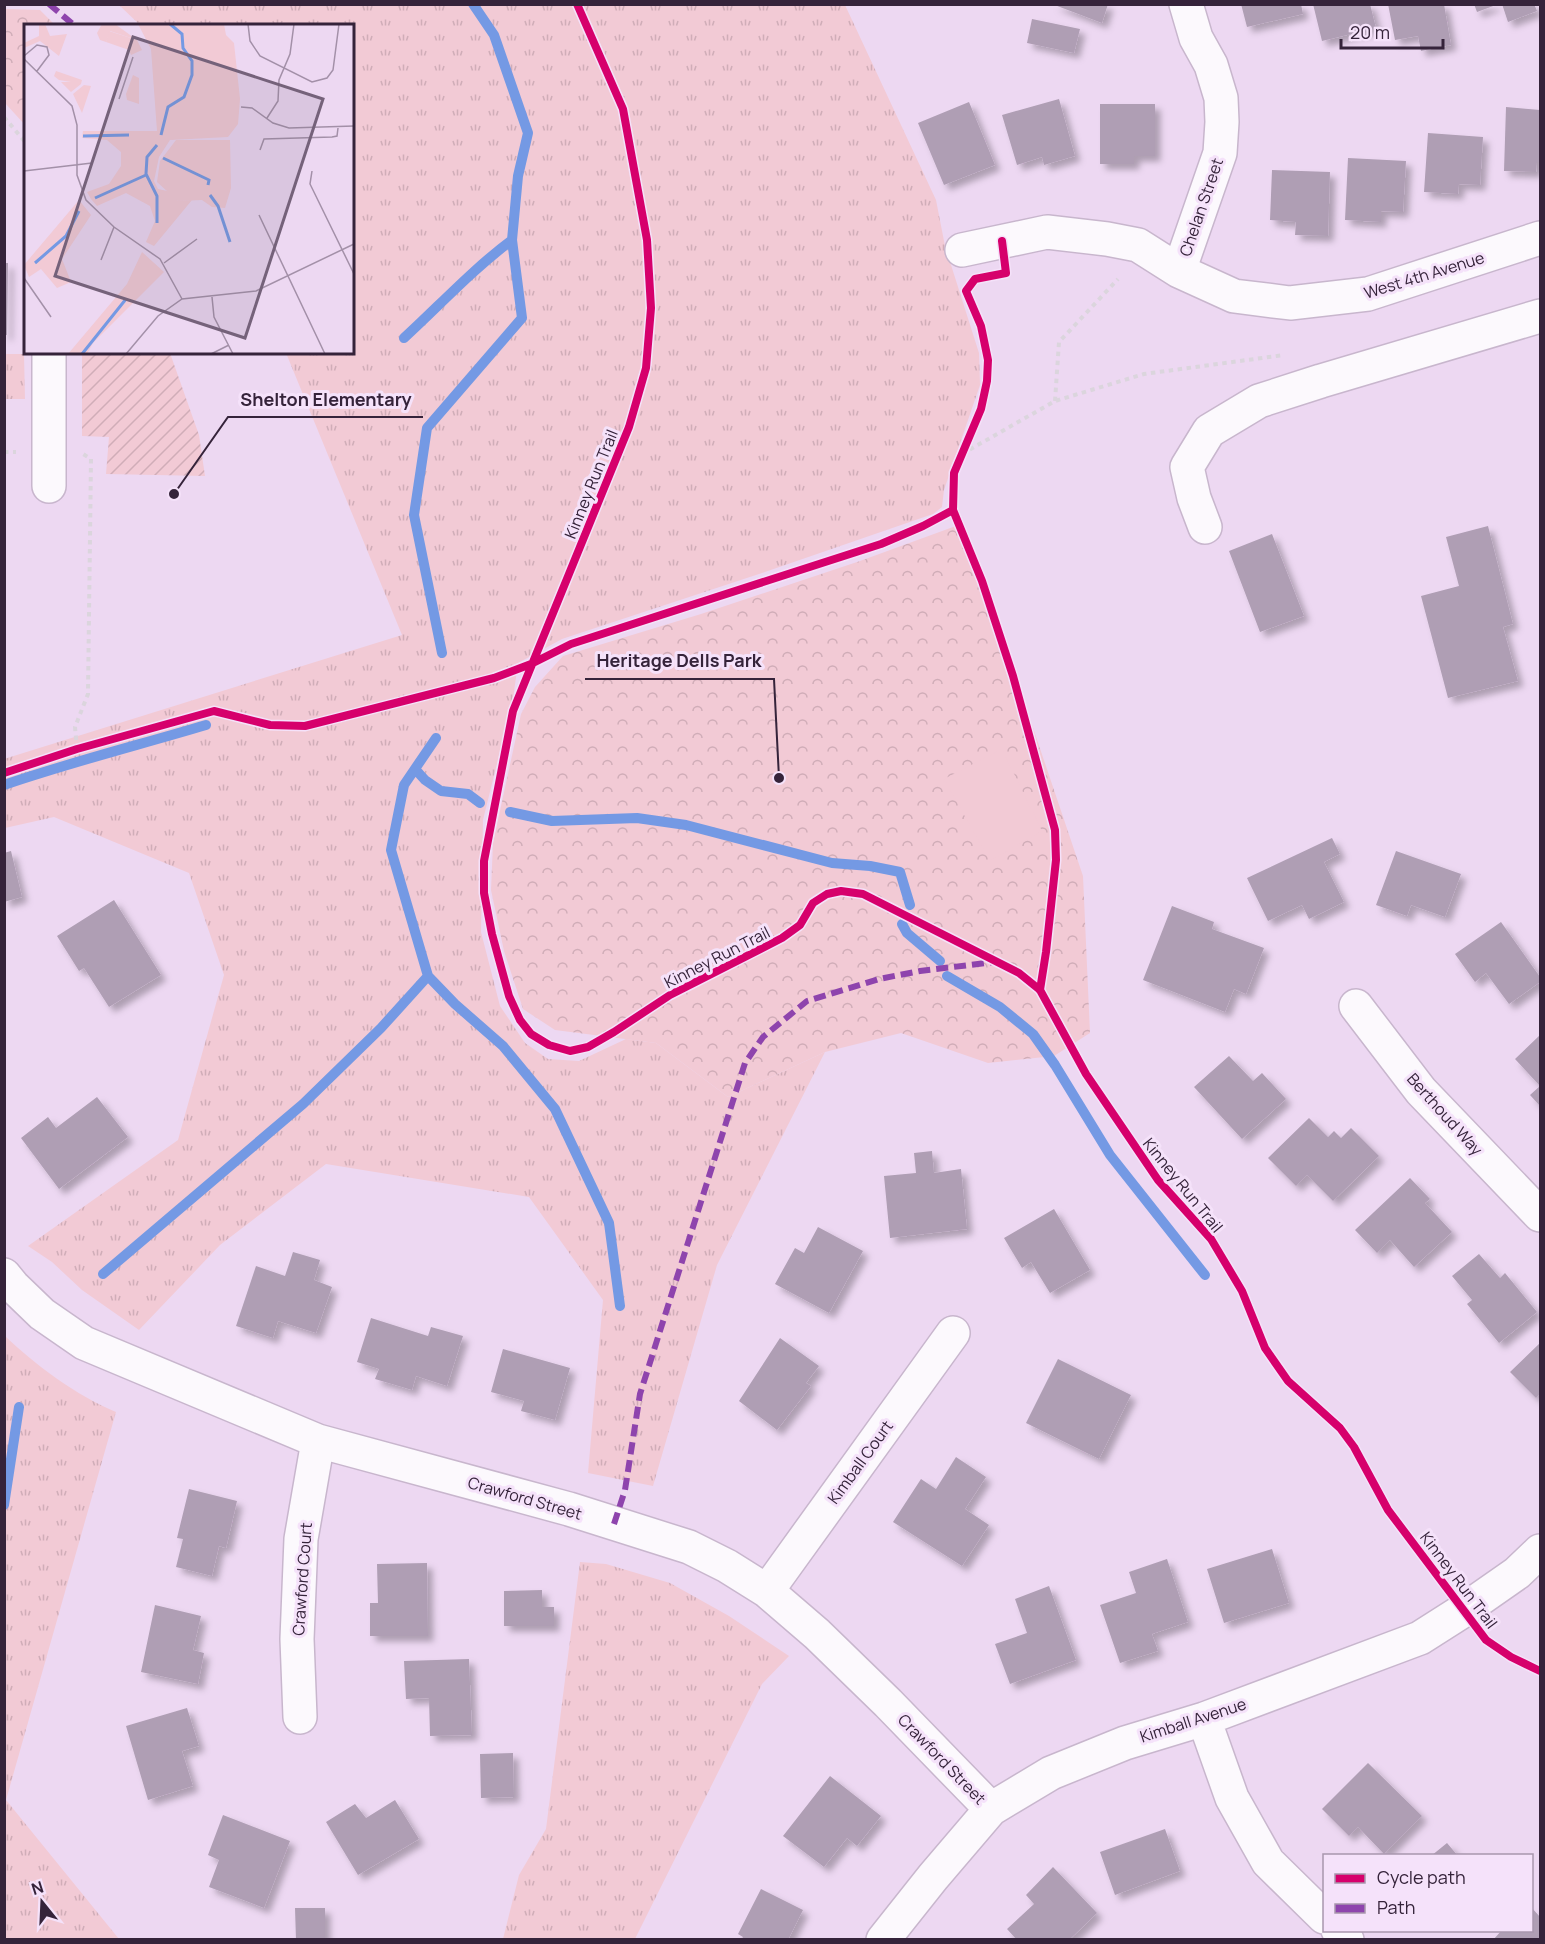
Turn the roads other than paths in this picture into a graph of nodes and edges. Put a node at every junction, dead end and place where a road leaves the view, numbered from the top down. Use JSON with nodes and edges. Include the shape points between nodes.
{"nodes":[{"id":1,"x":1186,"y":4,"type":"edge"},
{"id":2,"x":1540,"y":238,"type":"edge"},
{"id":3,"x":962,"y":250,"type":"dead end"},
{"id":4,"x":1179,"y":271,"type":"junction"},
{"id":5,"x":1540,"y":316,"type":"edge"},
{"id":6,"x":49,"y":354,"type":"edge"},
{"id":7,"x":49,"y":486,"type":"dead end"},
{"id":8,"x":1205,"y":527,"type":"dead end"},
{"id":9,"x":1356,"y":1006,"type":"dead end"},
{"id":10,"x":1540,"y":1215,"type":"edge"},
{"id":11,"x":4,"y":1275,"type":"edge"},
{"id":12,"x":953,"y":1333,"type":"dead end"},
{"id":13,"x":318,"y":1441,"type":"junction"},
{"id":14,"x":1540,"y":1551,"type":"edge"},
{"id":15,"x":767,"y":1591,"type":"junction"},
{"id":16,"x":300,"y":1717,"type":"dead end"},
{"id":17,"x":1204,"y":1719,"type":"junction"},
{"id":18,"x":991,"y":1809,"type":"junction"},
{"id":19,"x":1323,"y":1916,"type":"edge"},
{"id":20,"x":883,"y":1940,"type":"edge"}],
"edges":[{"from":1,"to":4,"type":"street","name":"Chelan Street","via":[[1196,38],[1211,65],[1221,99],[1222,122],[1220,153]]},
{"from":2,"to":4,"type":"street","name":"West 4th Avenue","via":[[1368,294],[1290,303],[1234,296]]},
{"from":3,"to":4,"type":"street","name":"West 4th Avenue","via":[[1047,232],[1138,245]]},
{"from":5,"to":8,"type":"street","via":[[1259,401],[1209,431],[1187,467]]},
{"from":6,"to":7,"type":"street"},
{"from":9,"to":10,"type":"street","name":"Berthoud Way","via":[[1420,1091]]},
{"from":11,"to":13,"type":"street","name":"Crawford Street","via":[[42,1314],[84,1343]]},
{"from":12,"to":15,"type":"street","name":"Kimball Court"},
{"from":13,"to":15,"type":"street","name":"Crawford Street","via":[[660,1537],[728,1566]]},
{"from":13,"to":16,"type":"street","name":"Crawford Court","via":[[302,1539],[297,1639]]},
{"from":14,"to":17,"type":"street","name":"Kimball Avenue","via":[[1508,1579],[1420,1638]]},
{"from":15,"to":18,"type":"street","name":"Crawford Street","via":[[888,1703]]},
{"from":17,"to":18,"type":"street","name":"Kimball Avenue","via":[[1125,1743],[1051,1773]]},
{"from":17,"to":19,"type":"street","via":[[1232,1798],[1268,1862]]},
{"from":18,"to":20,"type":"street","name":"Kimball Avenue"}]}
